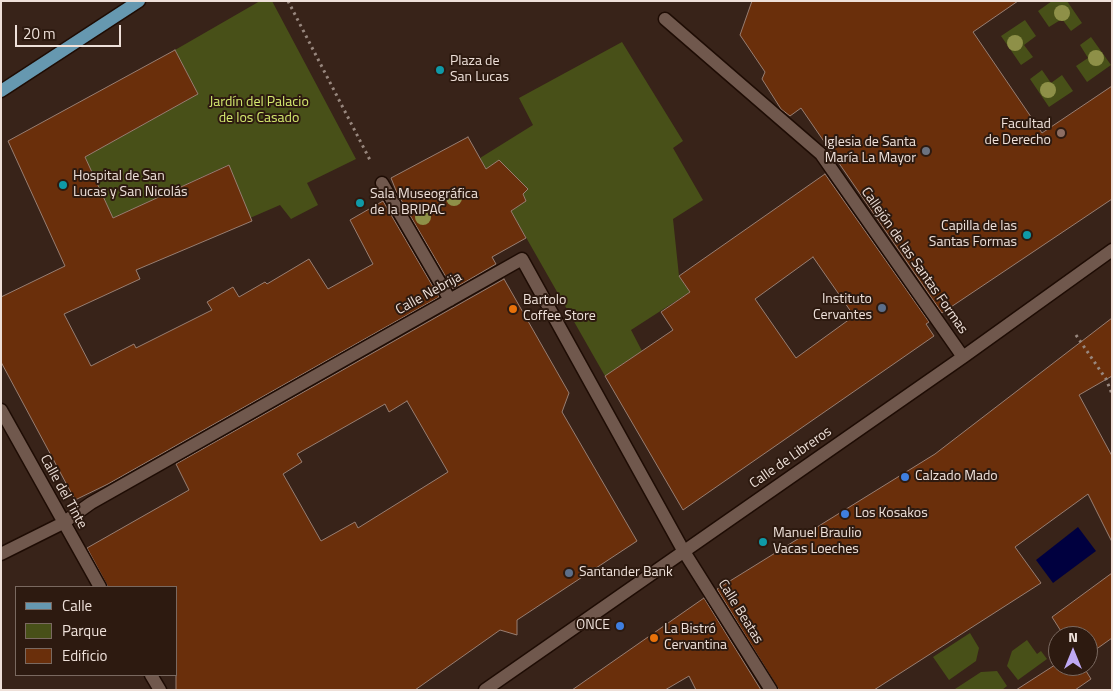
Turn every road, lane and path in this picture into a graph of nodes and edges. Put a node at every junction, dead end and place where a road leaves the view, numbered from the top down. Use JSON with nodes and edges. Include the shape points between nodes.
{"nodes":[{"id":1,"x":140,"y":1,"type":"edge"},
{"id":2,"x":288,"y":1,"type":"edge"},
{"id":3,"x":664,"y":19,"type":"dead end"},
{"id":4,"x":1,"y":91,"type":"edge"},
{"id":5,"x":382,"y":183,"type":"joint"},
{"id":6,"x":1112,"y":250,"type":"edge"},
{"id":7,"x":450,"y":300,"type":"junction"},
{"id":8,"x":1076,"y":335,"type":"dead end"},
{"id":9,"x":963,"y":357,"type":"junction"},
{"id":10,"x":1112,"y":394,"type":"edge"},
{"id":11,"x":1,"y":410,"type":"edge"},
{"id":12,"x":63,"y":523,"type":"junction"},
{"id":13,"x":684,"y":550,"type":"junction"},
{"id":14,"x":1,"y":554,"type":"edge"},
{"id":15,"x":99,"y":586,"type":"edge"},
{"id":16,"x":152,"y":676,"type":"edge"},
{"id":17,"x":160,"y":690,"type":"edge"},
{"id":18,"x":485,"y":690,"type":"edge"},
{"id":19,"x":771,"y":690,"type":"edge"}],
"edges":[{"from":1,"to":4,"type":"main road"},
{"from":2,"to":5,"type":"path"},
{"from":3,"to":9,"type":"street","name":"Callejón de las Santas Formas","via":[[821,154]]},
{"from":5,"to":7,"type":"street"},
{"from":6,"to":9,"type":"street","name":"Calle de Libreros"},
{"from":7,"to":12,"type":"street","name":"Calle Nebrija","via":[[91,502]]},
{"from":7,"to":13,"type":"street","name":"Calle Nebrija","via":[[522,259]]},
{"from":8,"to":10,"type":"path","via":[[1106,379]]},
{"from":9,"to":13,"type":"street","name":"Calle de Libreros"},
{"from":11,"to":12,"type":"street","name":"Calle del Tinte"},
{"from":12,"to":14,"type":"street","name":"Calle Nebrija"},
{"from":12,"to":15,"type":"street","name":"Calle del Tinte"},
{"from":13,"to":18,"type":"street","name":"Calle de Libreros"},
{"from":13,"to":19,"type":"street","name":"Calle Beatas"},
{"from":16,"to":17,"type":"street"}]}
